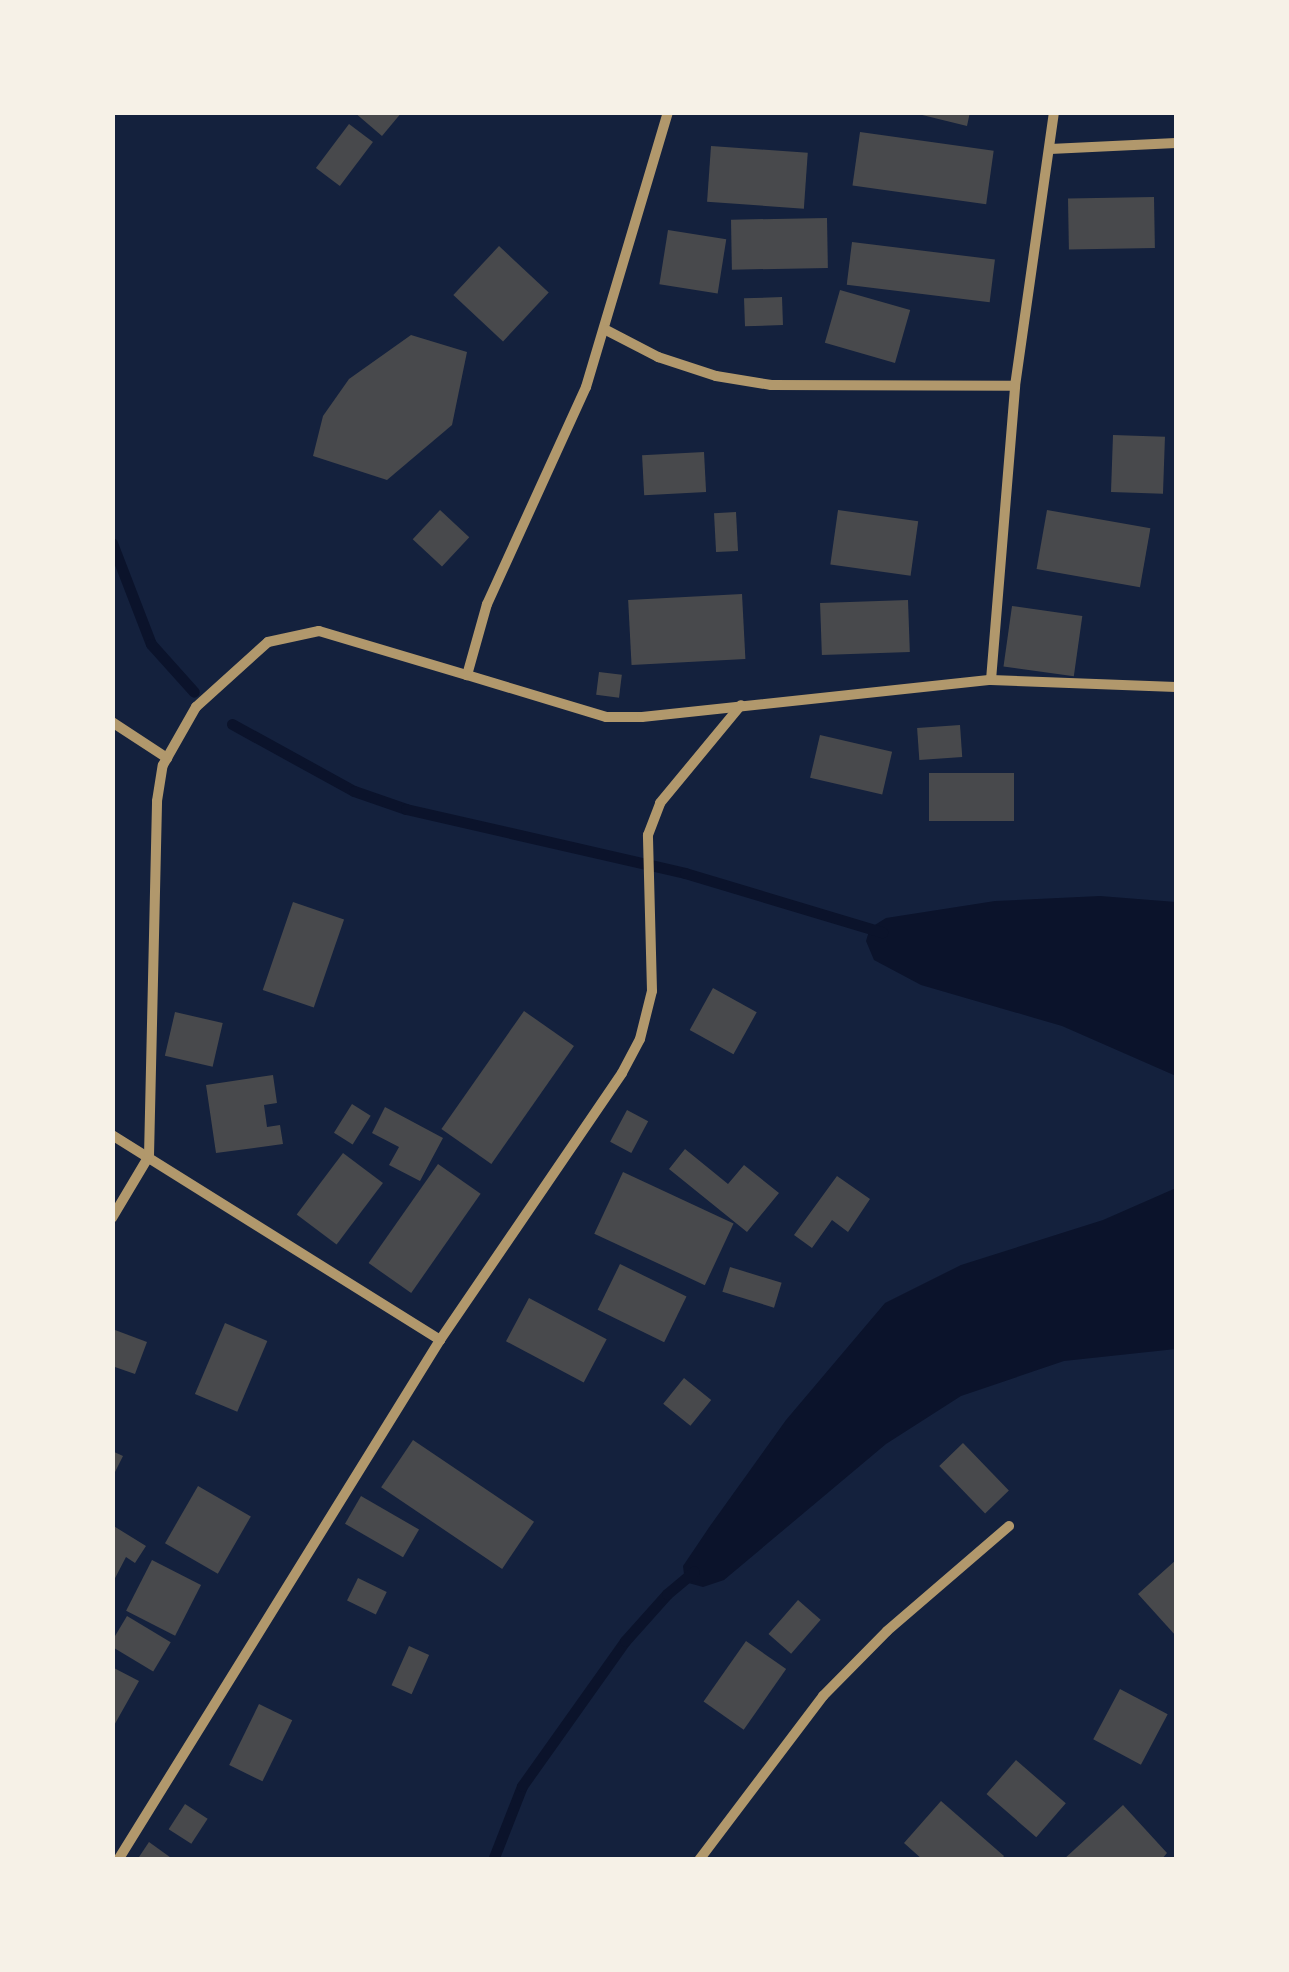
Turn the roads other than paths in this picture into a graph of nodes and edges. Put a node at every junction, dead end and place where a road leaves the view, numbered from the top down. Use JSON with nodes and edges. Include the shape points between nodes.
{"nodes":[{"id":1,"x":668,"y":112,"type":"edge"},
{"id":2,"x":1054,"y":112,"type":"edge"},
{"id":3,"x":1176,"y":144,"type":"edge"},
{"id":4,"x":1050,"y":149,"type":"junction"},
{"id":5,"x":606,"y":330,"type":"junction"},
{"id":6,"x":1014,"y":386,"type":"junction"},
{"id":7,"x":467,"y":675,"type":"junction"},
{"id":8,"x":991,"y":680,"type":"junction"},
{"id":9,"x":1176,"y":687,"type":"edge"},
{"id":10,"x":740,"y":705,"type":"junction"},
{"id":11,"x":112,"y":722,"type":"edge"},
{"id":12,"x":167,"y":758,"type":"junction"},
{"id":13,"x":112,"y":1135,"type":"edge"},
{"id":14,"x":148,"y":1156,"type":"junction"},
{"id":15,"x":112,"y":1218,"type":"edge"},
{"id":16,"x":440,"y":1340,"type":"junction"},
{"id":17,"x":1009,"y":1526,"type":"dead end"},
{"id":18,"x":118,"y":1860,"type":"edge"},
{"id":19,"x":700,"y":1860,"type":"edge"}],
"edges":[{"from":1,"to":5,"type":"street"},
{"from":2,"to":4,"type":"street"},
{"from":3,"to":4,"type":"street"},
{"from":4,"to":6,"type":"street"},
{"from":5,"to":6,"type":"street","via":[[658,357],[772,385]]},
{"from":5,"to":7,"type":"street","via":[[487,604]]},
{"from":6,"to":8,"type":"street"},
{"from":7,"to":10,"type":"street","via":[[606,716]]},
{"from":7,"to":12,"type":"street","via":[[319,631],[277,637],[196,707]]},
{"from":8,"to":9,"type":"street"},
{"from":8,"to":10,"type":"street"},
{"from":10,"to":16,"type":"street","via":[[660,803],[648,835],[652,991],[640,1039]]},
{"from":11,"to":12,"type":"street"},
{"from":12,"to":14,"type":"street","via":[[156,801]]},
{"from":13,"to":14,"type":"street"},
{"from":14,"to":15,"type":"street"},
{"from":14,"to":16,"type":"street"},
{"from":16,"to":18,"type":"street"},
{"from":17,"to":19,"type":"street","via":[[823,1696]]}]}
